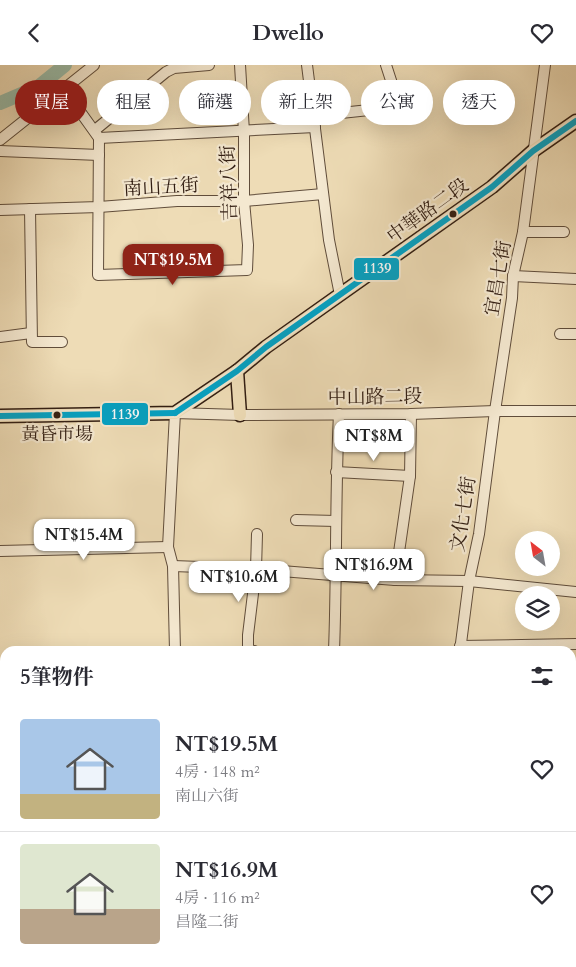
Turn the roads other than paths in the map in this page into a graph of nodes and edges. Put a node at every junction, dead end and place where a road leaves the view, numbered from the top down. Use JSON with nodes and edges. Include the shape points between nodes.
{"nodes":[{"id":1,"x":94,"y":65,"type":"edge"},
{"id":2,"x":208,"y":65,"type":"edge"},
{"id":3,"x":240,"y":65,"type":"edge"},
{"id":4,"x":307,"y":65,"type":"edge"},
{"id":5,"x":386,"y":65,"type":"edge"},
{"id":6,"x":545,"y":65,"type":"edge"},
{"id":7,"x":164,"y":68,"type":"edge"},
{"id":8,"x":75,"y":80,"type":"edge"},
{"id":9,"x":309,"y":80,"type":"edge"},
{"id":10,"x":391,"y":80,"type":"edge"},
{"id":11,"x":87,"y":120,"type":"edge"},
{"id":12,"x":576,"y":121,"type":"edge"},
{"id":13,"x":19,"y":125,"type":"edge"},
{"id":14,"x":315,"y":127,"type":"joint"},
{"id":15,"x":244,"y":132,"type":"junction"},
{"id":16,"x":97,"y":134,"type":"junction"},
{"id":17,"x":0,"y":140,"type":"edge"},
{"id":18,"x":0,"y":151,"type":"edge"},
{"id":19,"x":534,"y":151,"type":"junction"},
{"id":20,"x":99,"y":155,"type":"junction"},
{"id":21,"x":323,"y":194,"type":"junction"},
{"id":22,"x":244,"y":201,"type":"junction"},
{"id":23,"x":100,"y":207,"type":"junction"},
{"id":24,"x":30,"y":209,"type":"junction"},
{"id":25,"x":0,"y":210,"type":"edge"},
{"id":26,"x":523,"y":232,"type":"junction"},
{"id":27,"x":564,"y":232,"type":"dead end"},
{"id":28,"x":513,"y":276,"type":"junction"},
{"id":29,"x":576,"y":279,"type":"edge"},
{"id":30,"x":340,"y":295,"type":"junction"},
{"id":31,"x":31,"y":333,"type":"junction"},
{"id":32,"x":560,"y":334,"type":"dead end"},
{"id":33,"x":576,"y":334,"type":"edge"},
{"id":34,"x":0,"y":337,"type":"edge"},
{"id":35,"x":62,"y":342,"type":"dead end"},
{"id":36,"x":237,"y":371,"type":"junction"},
{"id":37,"x":495,"y":411,"type":"junction"},
{"id":38,"x":576,"y":411,"type":"edge"},
{"id":39,"x":175,"y":413,"type":"junction"},
{"id":40,"x":340,"y":414,"type":"junction"},
{"id":41,"x":411,"y":414,"type":"junction"},
{"id":42,"x":240,"y":415,"type":"junction"},
{"id":43,"x":0,"y":416,"type":"edge"},
{"id":44,"x":336,"y":472,"type":"junction"},
{"id":45,"x":410,"y":476,"type":"junction"},
{"id":46,"x":296,"y":520,"type":"dead end"},
{"id":47,"x":336,"y":521,"type":"junction"},
{"id":48,"x":257,"y":534,"type":"dead end"},
{"id":49,"x":168,"y":547,"type":"junction"},
{"id":50,"x":0,"y":551,"type":"edge"},
{"id":51,"x":173,"y":566,"type":"junction"},
{"id":52,"x":256,"y":569,"type":"junction"},
{"id":53,"x":337,"y":576,"type":"junction"},
{"id":54,"x":395,"y":580,"type":"junction"},
{"id":55,"x":468,"y":581,"type":"junction"},
{"id":56,"x":576,"y":592,"type":"edge"},
{"id":57,"x":576,"y":644,"type":"edge"},
{"id":58,"x":175,"y":646,"type":"edge"},
{"id":59,"x":248,"y":646,"type":"edge"},
{"id":60,"x":334,"y":646,"type":"edge"},
{"id":61,"x":460,"y":646,"type":"edge"},
{"id":62,"x":530,"y":646,"type":"edge"}],
"edges":[{"from":1,"to":8,"type":"street"},
{"from":2,"to":7,"type":"street"},
{"from":3,"to":15,"type":"street","name":"吉祥八街"},
{"from":4,"to":9,"type":"street"},
{"from":5,"to":10,"type":"street"},
{"from":6,"to":19,"type":"street","name":"宜昌七街"},
{"from":7,"to":16,"type":"street"},
{"from":11,"to":16,"type":"street"},
{"from":12,"to":19,"type":"main road","name":"中華路二段"},
{"from":13,"to":17,"type":"street"},
{"from":14,"to":15,"type":"street"},
{"from":14,"to":21,"type":"street"},
{"from":15,"to":16,"type":"street"},
{"from":15,"to":22,"type":"street","name":"吉祥八街"},
{"from":16,"to":20,"type":"street"},
{"from":18,"to":20,"type":"street"},
{"from":19,"to":26,"type":"street","name":"宜昌七街"},
{"from":19,"to":30,"type":"main road","name":"中華路二段","via":[[492,187]]},
{"from":20,"to":23,"type":"street"},
{"from":21,"to":22,"type":"street","name":"南山五街"},
{"from":21,"to":30,"type":"street","via":[[328,240]]},
{"from":22,"to":23,"type":"street","name":"南山五街","via":[[176,201]]},
{"from":22,"to":23,"type":"street","name":"吉祥八街","via":[[247,270],[98,275]]},
{"from":23,"to":24,"type":"street","name":"南山五街"},
{"from":24,"to":25,"type":"street","name":"南山五街"},
{"from":24,"to":31,"type":"street"},
{"from":26,"to":27,"type":"street"},
{"from":26,"to":28,"type":"street","name":"宜昌七街"},
{"from":28,"to":29,"type":"street"},
{"from":28,"to":37,"type":"street","name":"宜昌七街"},
{"from":30,"to":36,"type":"main road","name":"中華路二段"},
{"from":31,"to":34,"type":"street"},
{"from":31,"to":35,"type":"street","via":[[32,342]]},
{"from":32,"to":33,"type":"street"},
{"from":36,"to":39,"type":"main road","name":"中華路二段"},
{"from":36,"to":42,"type":"main road"},
{"from":37,"to":38,"type":"street","name":"中山路二段"},
{"from":37,"to":41,"type":"street","name":"中山路二段"},
{"from":37,"to":55,"type":"street","name":"文化七街","via":[[479,534]]},
{"from":39,"to":42,"type":"street","name":"中山路二段"},
{"from":39,"to":43,"type":"main road"},
{"from":39,"to":49,"type":"street"},
{"from":40,"to":41,"type":"street","name":"中山路二段"},
{"from":40,"to":42,"type":"street","name":"中山路二段"},
{"from":40,"to":44,"type":"street"},
{"from":41,"to":45,"type":"street"},
{"from":44,"to":45,"type":"street"},
{"from":44,"to":47,"type":"street"},
{"from":45,"to":54,"type":"street"},
{"from":46,"to":47,"type":"street"},
{"from":47,"to":53,"type":"street"},
{"from":48,"to":52,"type":"street"},
{"from":49,"to":50,"type":"street"},
{"from":49,"to":51,"type":"street"},
{"from":51,"to":52,"type":"street"},
{"from":51,"to":58,"type":"street"},
{"from":52,"to":53,"type":"street"},
{"from":52,"to":59,"type":"street"},
{"from":53,"to":54,"type":"street"},
{"from":53,"to":60,"type":"street"},
{"from":54,"to":55,"type":"street"},
{"from":55,"to":56,"type":"street"},
{"from":55,"to":61,"type":"street","name":"文化七街"},
{"from":57,"to":62,"type":"street"}]}
